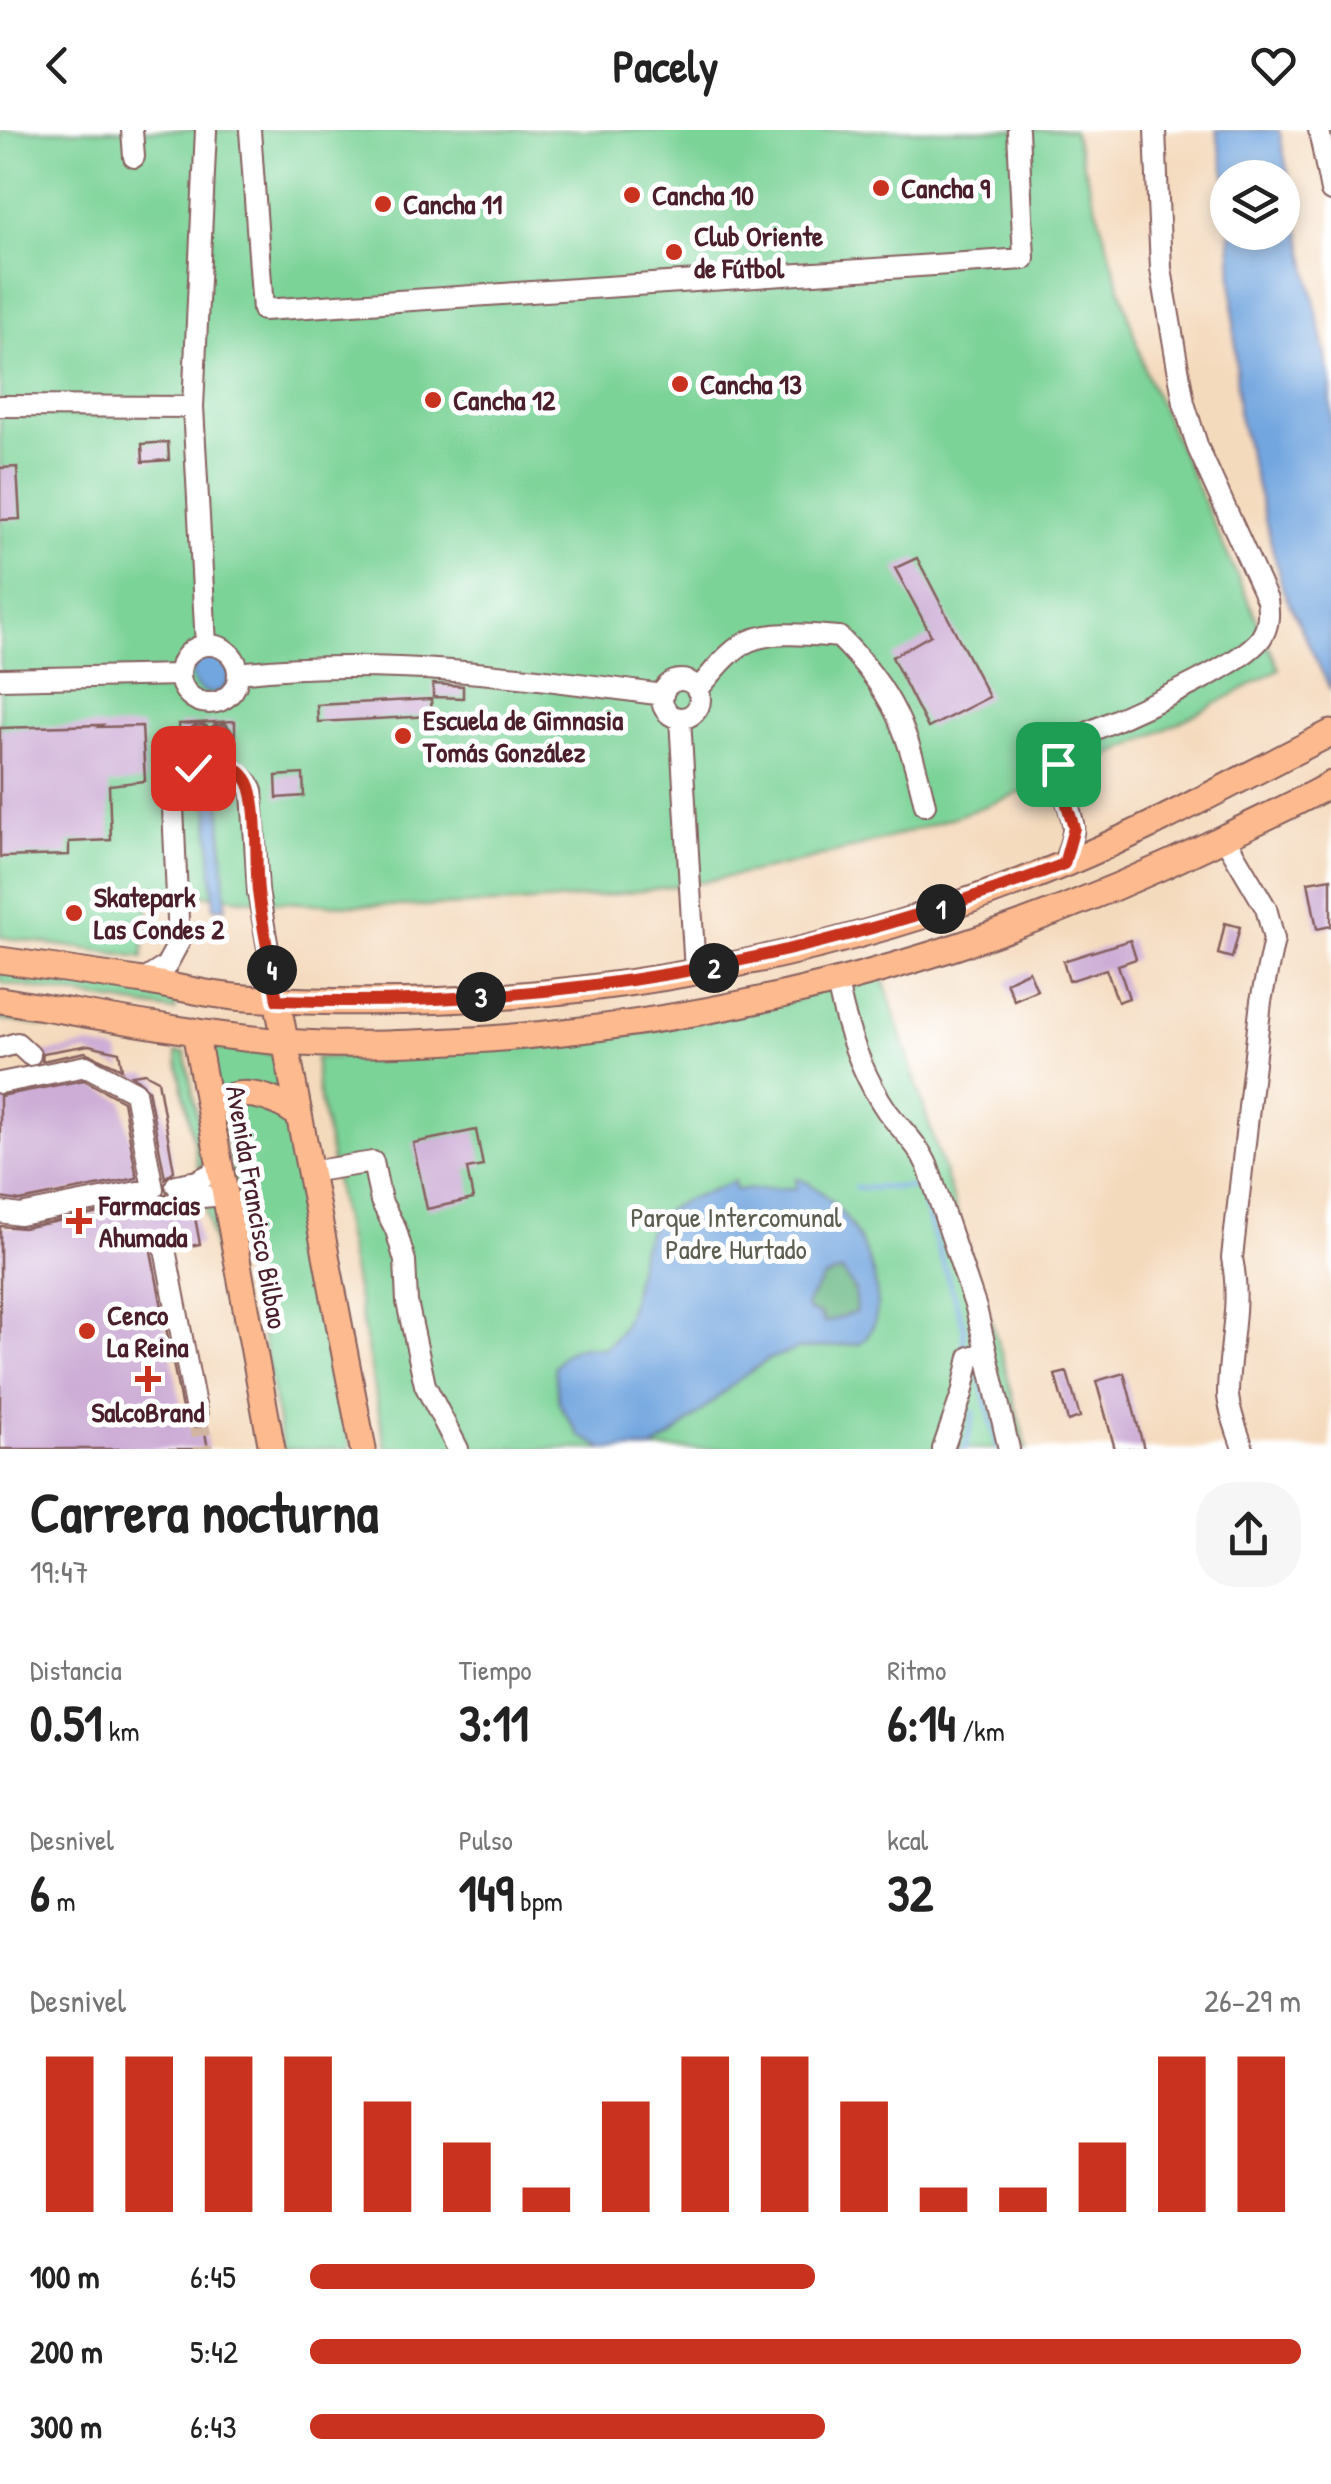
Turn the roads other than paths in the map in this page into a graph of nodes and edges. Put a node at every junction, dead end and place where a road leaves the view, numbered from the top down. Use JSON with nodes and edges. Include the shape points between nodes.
{"nodes":[{"id":1,"x":132,"y":130,"type":"edge"},
{"id":2,"x":206,"y":130,"type":"edge"},
{"id":3,"x":250,"y":130,"type":"edge"},
{"id":4,"x":1018,"y":130,"type":"edge"},
{"id":5,"x":1155,"y":130,"type":"edge"},
{"id":6,"x":1319,"y":130,"type":"edge"},
{"id":7,"x":134,"y":157,"type":"dead end"},
{"id":8,"x":1331,"y":190,"type":"edge"},
{"id":9,"x":0,"y":406,"type":"edge"},
{"id":10,"x":193,"y":407,"type":"junction"},
{"id":11,"x":206,"y":645,"type":"junction"},
{"id":12,"x":238,"y":673,"type":"junction"},
{"id":13,"x":180,"y":676,"type":"junction"},
{"id":14,"x":0,"y":679,"type":"edge"},
{"id":15,"x":697,"y":690,"type":"junction"},
{"id":16,"x":663,"y":695,"type":"junction"},
{"id":17,"x":680,"y":718,"type":"junction"},
{"id":18,"x":210,"y":720,"type":"junction"},
{"id":19,"x":1331,"y":733,"type":"edge"},
{"id":20,"x":211,"y":764,"type":"junction"},
{"id":21,"x":1324,"y":788,"type":"edge"},
{"id":22,"x":925,"y":805,"type":"dead end"},
{"id":23,"x":1224,"y":838,"type":"junction"},
{"id":24,"x":1064,"y":864,"type":"junction"},
{"id":25,"x":0,"y":960,"type":"edge"},
{"id":26,"x":695,"y":972,"type":"junction"},
{"id":27,"x":143,"y":981,"type":"junction"},
{"id":28,"x":844,"y":981,"type":"junction"},
{"id":29,"x":241,"y":998,"type":"junction"},
{"id":30,"x":0,"y":1000,"type":"edge"},
{"id":31,"x":277,"y":1000,"type":"junction"},
{"id":32,"x":194,"y":1031,"type":"junction"},
{"id":33,"x":286,"y":1042,"type":"junction"},
{"id":34,"x":0,"y":1048,"type":"edge"},
{"id":35,"x":30,"y":1055,"type":"dead end"},
{"id":36,"x":0,"y":1083,"type":"edge"},
{"id":37,"x":210,"y":1113,"type":"junction"},
{"id":38,"x":298,"y":1115,"type":"junction"},
{"id":39,"x":220,"y":1169,"type":"junction"},
{"id":40,"x":309,"y":1172,"type":"junction"},
{"id":41,"x":225,"y":1195,"type":"junction"},
{"id":42,"x":0,"y":1212,"type":"edge"},
{"id":43,"x":165,"y":1249,"type":"dead end"},
{"id":44,"x":986,"y":1352,"type":"junction"},
{"id":45,"x":197,"y":1416,"type":"tunnel mouth"},
{"id":46,"x":272,"y":1449,"type":"edge"},
{"id":47,"x":364,"y":1449,"type":"edge"},
{"id":48,"x":458,"y":1449,"type":"edge"},
{"id":49,"x":943,"y":1449,"type":"edge"},
{"id":50,"x":1009,"y":1449,"type":"edge"},
{"id":51,"x":1243,"y":1449,"type":"edge"}],
"edges":[{"from":1,"to":7,"type":"street"},
{"from":2,"to":10,"type":"street"},
{"from":3,"to":4,"type":"street","via":[[263,310],[1024,258]]},
{"from":5,"to":24,"type":"street","via":[[1161,269],[1184,402],[1269,616],[1262,637],[1232,662],[1074,740],[1060,754],[1058,775],[1074,828]]},
{"from":6,"to":8,"type":"street"},
{"from":9,"to":10,"type":"street"},
{"from":10,"to":11,"type":"street"},
{"from":11,"to":12,"type":"street","via":[[231,656]]},
{"from":11,"to":13,"type":"street","via":[[184,658]]},
{"from":12,"to":16,"type":"street","via":[[424,669]]},
{"from":12,"to":18,"type":"street"},
{"from":13,"to":14,"type":"street"},
{"from":13,"to":18,"type":"street"},
{"from":15,"to":16,"type":"street","via":[[678,681]]},
{"from":15,"to":17,"type":"street","via":[[696,712]]},
{"from":15,"to":22,"type":"street","via":[[755,639],[840,637],[889,695],[911,743]]},
{"from":16,"to":17,"type":"street","via":[[666,711]]},
{"from":17,"to":26,"type":"street"},
{"from":18,"to":20,"type":"street"},
{"from":19,"to":24,"type":"main road"},
{"from":20,"to":27,"type":"street","via":[[186,774],[174,798],[180,942],[166,966]]},
{"from":20,"to":31,"type":"street","via":[[243,776],[252,791],[258,892]]},
{"from":21,"to":23,"type":"main road"},
{"from":23,"to":28,"type":"main road","via":[[1042,918]]},
{"from":23,"to":51,"type":"street","via":[[1266,908],[1274,939],[1232,1258],[1238,1310],[1228,1398]]},
{"from":24,"to":26,"type":"main road","via":[[882,928]]},
{"from":25,"to":27,"type":"main road"},
{"from":26,"to":31,"type":"main road","via":[[502,996]]},
{"from":27,"to":29,"type":"main road"},
{"from":28,"to":33,"type":"main road","via":[[582,1030],[444,1041]]},
{"from":28,"to":44,"type":"street","via":[[838,988],[871,1086],[922,1152]]},
{"from":29,"to":31,"type":"main road"},
{"from":29,"to":32,"type":"main road"},
{"from":30,"to":32,"type":"main road"},
{"from":31,"to":33,"type":"main road","name":"Avenida Francisco Bilbao"},
{"from":32,"to":33,"type":"main road"},
{"from":32,"to":37,"type":"main road","name":"Avenida Francisco Bilbao"},
{"from":33,"to":38,"type":"main road","name":"Avenida Francisco Bilbao"},
{"from":34,"to":35,"type":"street","via":[[17,1043]]},
{"from":36,"to":42,"type":"street","via":[[86,1066],[134,1092],[153,1189],[20,1215]]},
{"from":37,"to":38,"type":"main road","via":[[230,1097],[250,1094]]},
{"from":37,"to":39,"type":"main road","name":"Avenida Francisco Bilbao"},
{"from":38,"to":40,"type":"main road","name":"Avenida Francisco Bilbao"},
{"from":39,"to":41,"type":"main road","name":"Avenida Francisco Bilbao"},
{"from":39,"to":41,"type":"street","via":[[178,1192]]},
{"from":40,"to":47,"type":"main road","name":"Avenida Francisco Bilbao"},
{"from":40,"to":48,"type":"street","via":[[373,1162],[405,1261],[425,1385]]},
{"from":41,"to":46,"type":"main road","name":"Avenida Francisco Bilbao"},
{"from":43,"to":45,"type":"street"},
{"from":44,"to":49,"type":"street","via":[[970,1357]]},
{"from":44,"to":50,"type":"street"}]}
